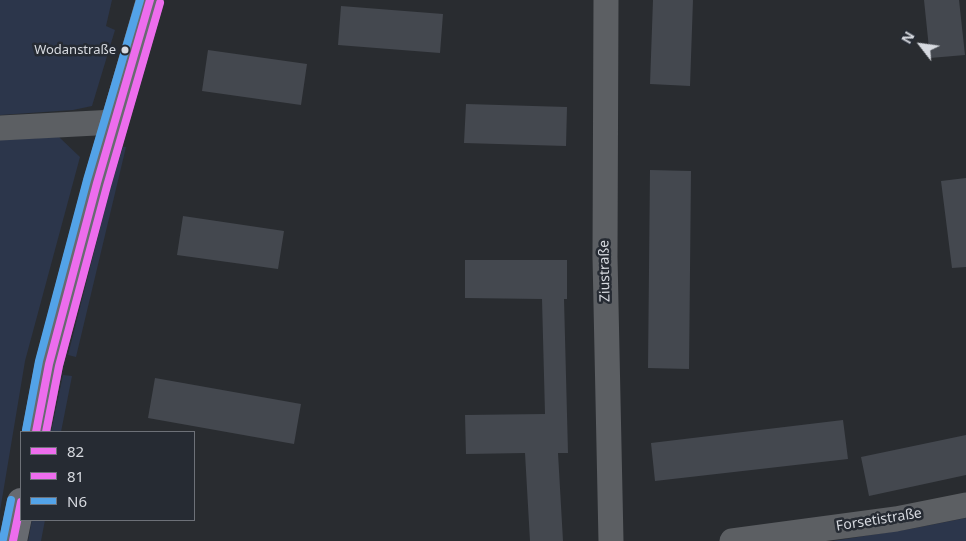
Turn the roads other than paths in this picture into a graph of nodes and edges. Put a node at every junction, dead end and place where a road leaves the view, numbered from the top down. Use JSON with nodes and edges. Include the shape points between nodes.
{"nodes":[{"id":1,"x":150,"y":0,"type":"edge"},
{"id":2,"x":606,"y":0,"type":"edge"},
{"id":3,"x":115,"y":122,"type":"junction"},
{"id":4,"x":0,"y":128,"type":"edge"},
{"id":5,"x":36,"y":431,"type":"edge"},
{"id":6,"x":966,"y":505,"type":"edge"},
{"id":7,"x":20,"y":507,"type":"edge"},
{"id":8,"x":13,"y":541,"type":"edge"},
{"id":9,"x":611,"y":541,"type":"edge"},
{"id":10,"x":732,"y":541,"type":"edge"}],
"edges":[{"from":1,"to":3,"type":"main road"},
{"from":2,"to":9,"type":"street","name":"Ziustraße","via":[[605,257]]},
{"from":3,"to":4,"type":"street"},
{"from":3,"to":5,"type":"main road","via":[[50,364]]},
{"from":6,"to":10,"type":"street","name":"Forsetistraße","via":[[896,519]]},
{"from":7,"to":8,"type":"main road"}]}
